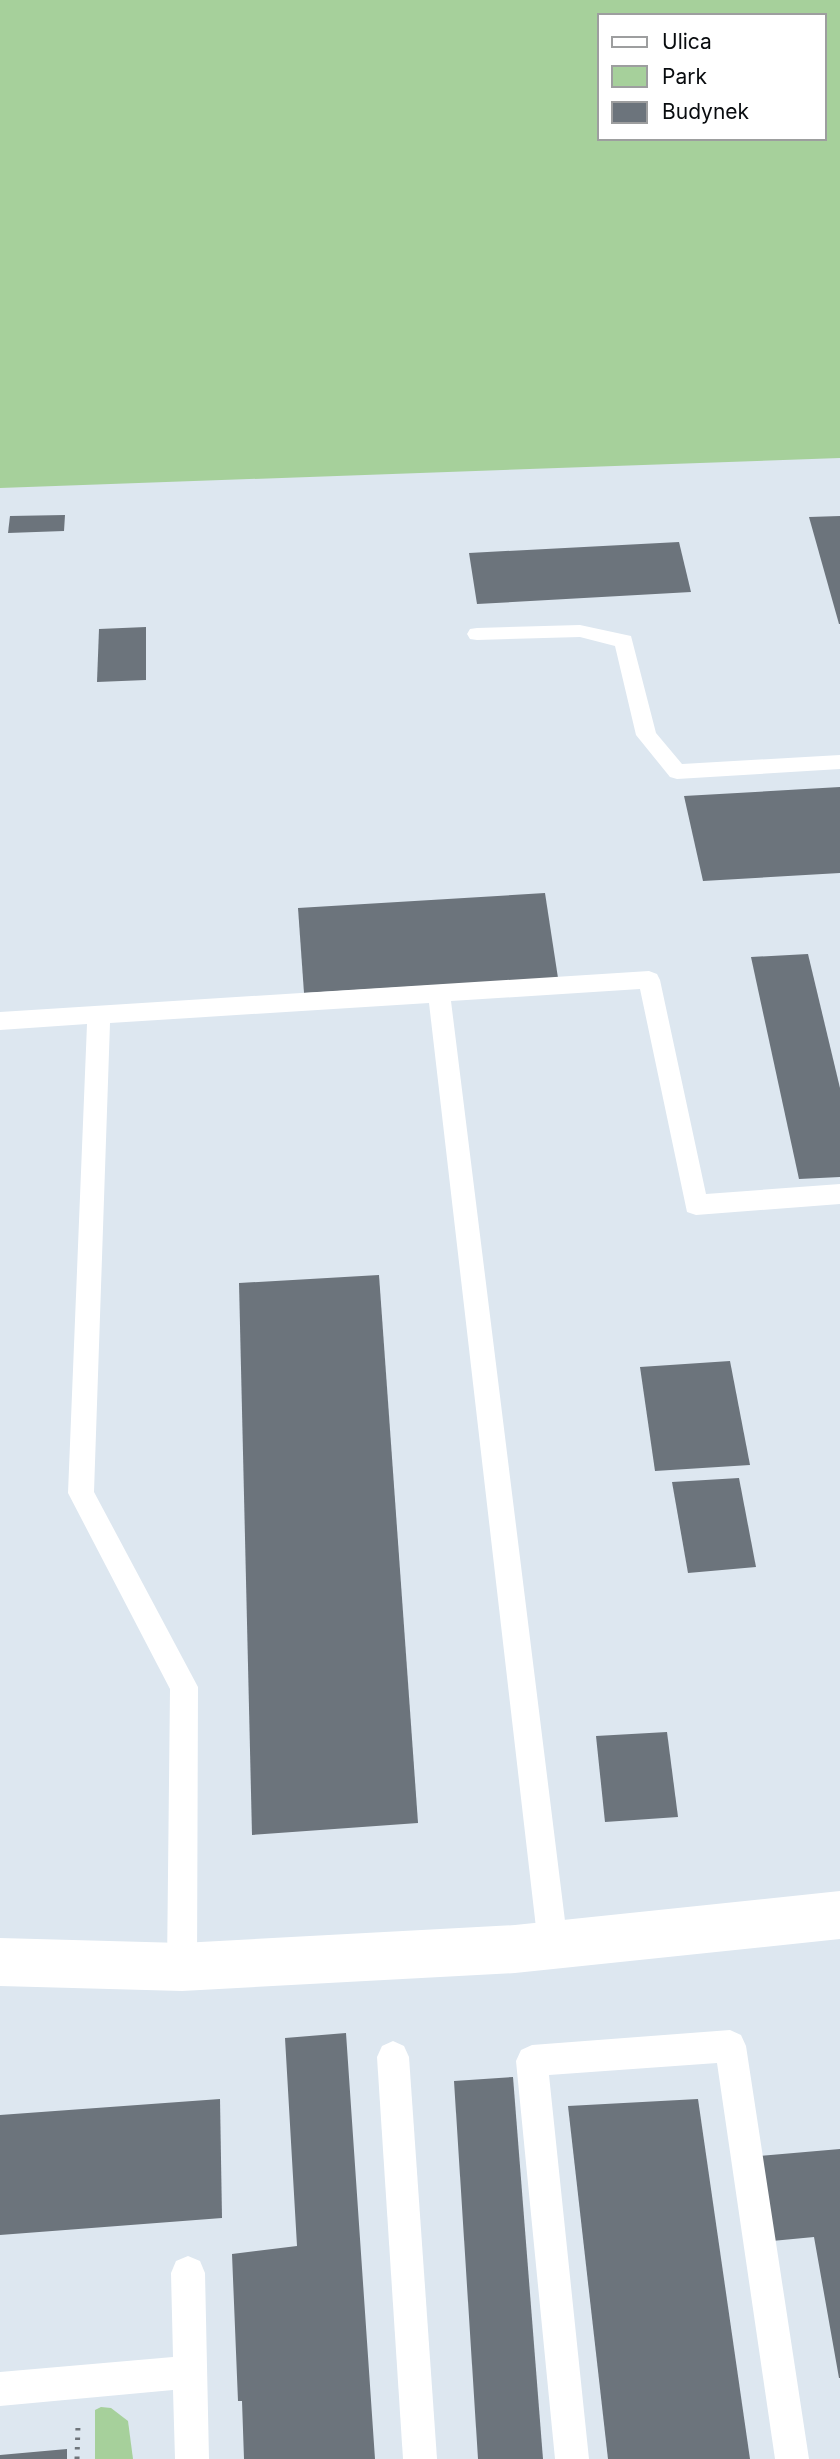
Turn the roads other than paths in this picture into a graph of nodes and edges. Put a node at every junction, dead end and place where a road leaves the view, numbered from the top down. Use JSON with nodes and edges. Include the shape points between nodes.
{"nodes":[{"id":1,"x":477,"y":634,"type":"dead end"},
{"id":2,"x":840,"y":762,"type":"edge"},
{"id":3,"x":439,"y":993,"type":"junction"},
{"id":4,"x":99,"y":1015,"type":"junction"},
{"id":5,"x":0,"y":1021,"type":"edge"},
{"id":6,"x":840,"y":1194,"type":"edge"},
{"id":7,"x":840,"y":1915,"type":"edge"},
{"id":8,"x":554,"y":1945,"type":"junction"},
{"id":9,"x":0,"y":1962,"type":"edge"},
{"id":10,"x":182,"y":1967,"type":"junction"},
{"id":11,"x":393,"y":2057,"type":"dead end"},
{"id":12,"x":188,"y":2273,"type":"dead end"},
{"id":13,"x":190,"y":2372,"type":"junction"},
{"id":14,"x":0,"y":2389,"type":"edge"},
{"id":15,"x":192,"y":2459,"type":"edge"},
{"id":16,"x":420,"y":2459,"type":"edge"},
{"id":17,"x":572,"y":2459,"type":"edge"},
{"id":18,"x":792,"y":2459,"type":"edge"}],
"edges":[{"from":1,"to":2,"type":"lane","via":[[580,631],[624,641],[646,735],[677,772]]},
{"from":3,"to":4,"type":"lane"},
{"from":3,"to":6,"type":"lane","via":[[649,980],[696,1205]]},
{"from":3,"to":8,"type":"lane"},
{"from":4,"to":5,"type":"lane"},
{"from":4,"to":10,"type":"lane","via":[[81,1493],[184,1687]]},
{"from":7,"to":8,"type":"street"},
{"from":8,"to":10,"type":"street"},
{"from":9,"to":10,"type":"street"},
{"from":11,"to":16,"type":"lane"},
{"from":12,"to":13,"type":"lane"},
{"from":13,"to":14,"type":"lane"},
{"from":13,"to":15,"type":"lane"},
{"from":17,"to":18,"type":"lane","via":[[532,2061],[730,2046]]}]}
